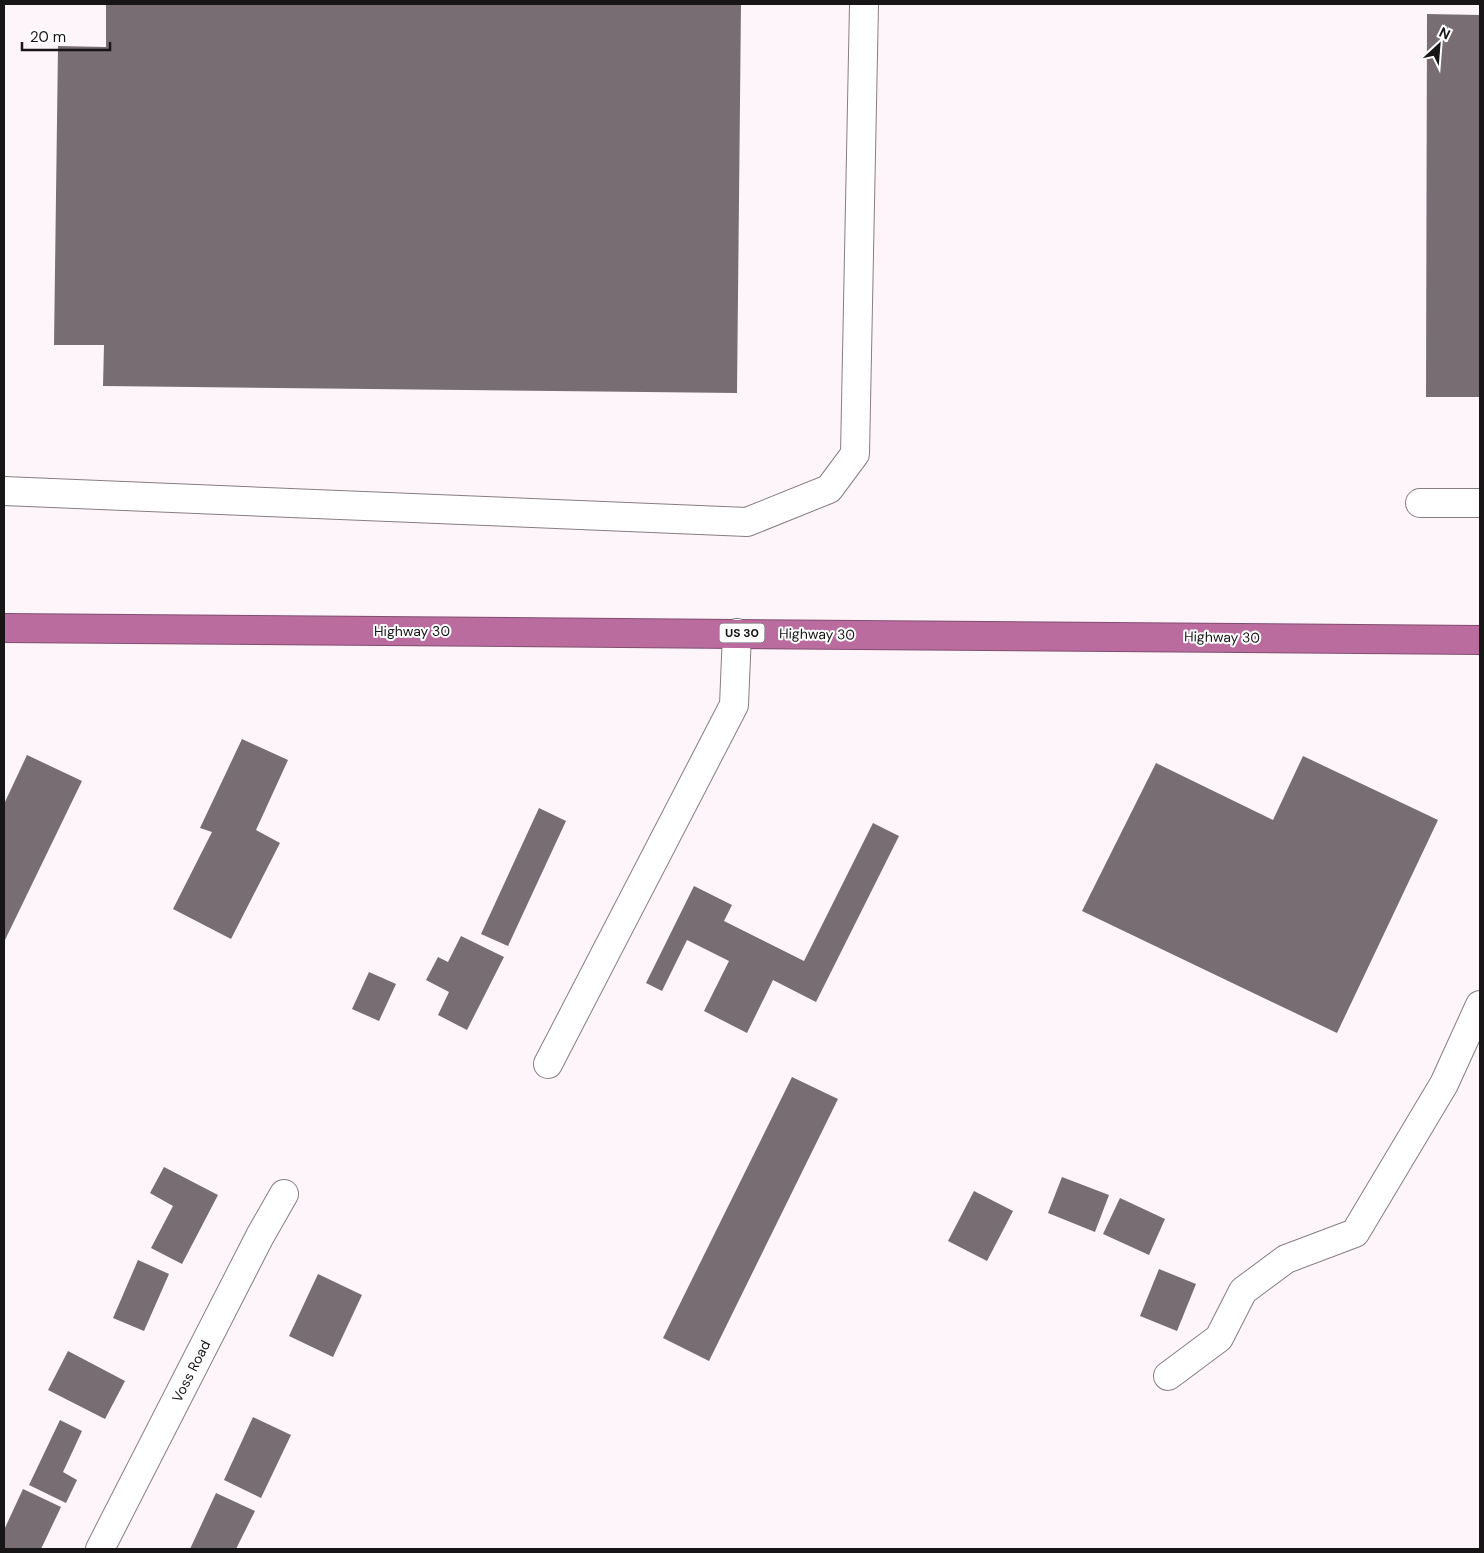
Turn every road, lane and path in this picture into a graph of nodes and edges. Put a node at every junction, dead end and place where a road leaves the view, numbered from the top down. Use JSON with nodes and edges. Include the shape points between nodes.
{"nodes":[{"id":1,"x":864,"y":4,"type":"edge"},
{"id":2,"x":4,"y":491,"type":"edge"},
{"id":3,"x":1420,"y":503,"type":"dead end"},
{"id":4,"x":1480,"y":503,"type":"edge"},
{"id":5,"x":4,"y":628,"type":"edge"},
{"id":6,"x":737,"y":633,"type":"junction"},
{"id":7,"x":1480,"y":640,"type":"edge"},
{"id":8,"x":1480,"y":1005,"type":"edge"},
{"id":9,"x":548,"y":1064,"type":"dead end"},
{"id":10,"x":284,"y":1194,"type":"dead end"},
{"id":11,"x":1168,"y":1376,"type":"dead end"},
{"id":12,"x":100,"y":1549,"type":"edge"}],
"edges":[{"from":1,"to":2,"type":"street","via":[[855,454],[829,489],[746,522]]},
{"from":3,"to":4,"type":"street"},
{"from":5,"to":6,"type":"highway","name":"Highway 30","number":"US 30"},
{"from":6,"to":7,"type":"highway","name":"Highway 30","number":"US 30"},
{"from":6,"to":9,"type":"street","via":[[734,705]]},
{"from":8,"to":11,"type":"street","via":[[1444,1084],[1355,1233],[1286,1259],[1243,1291],[1219,1338]]},
{"from":10,"to":12,"type":"street","name":"Voss Road"}]}
